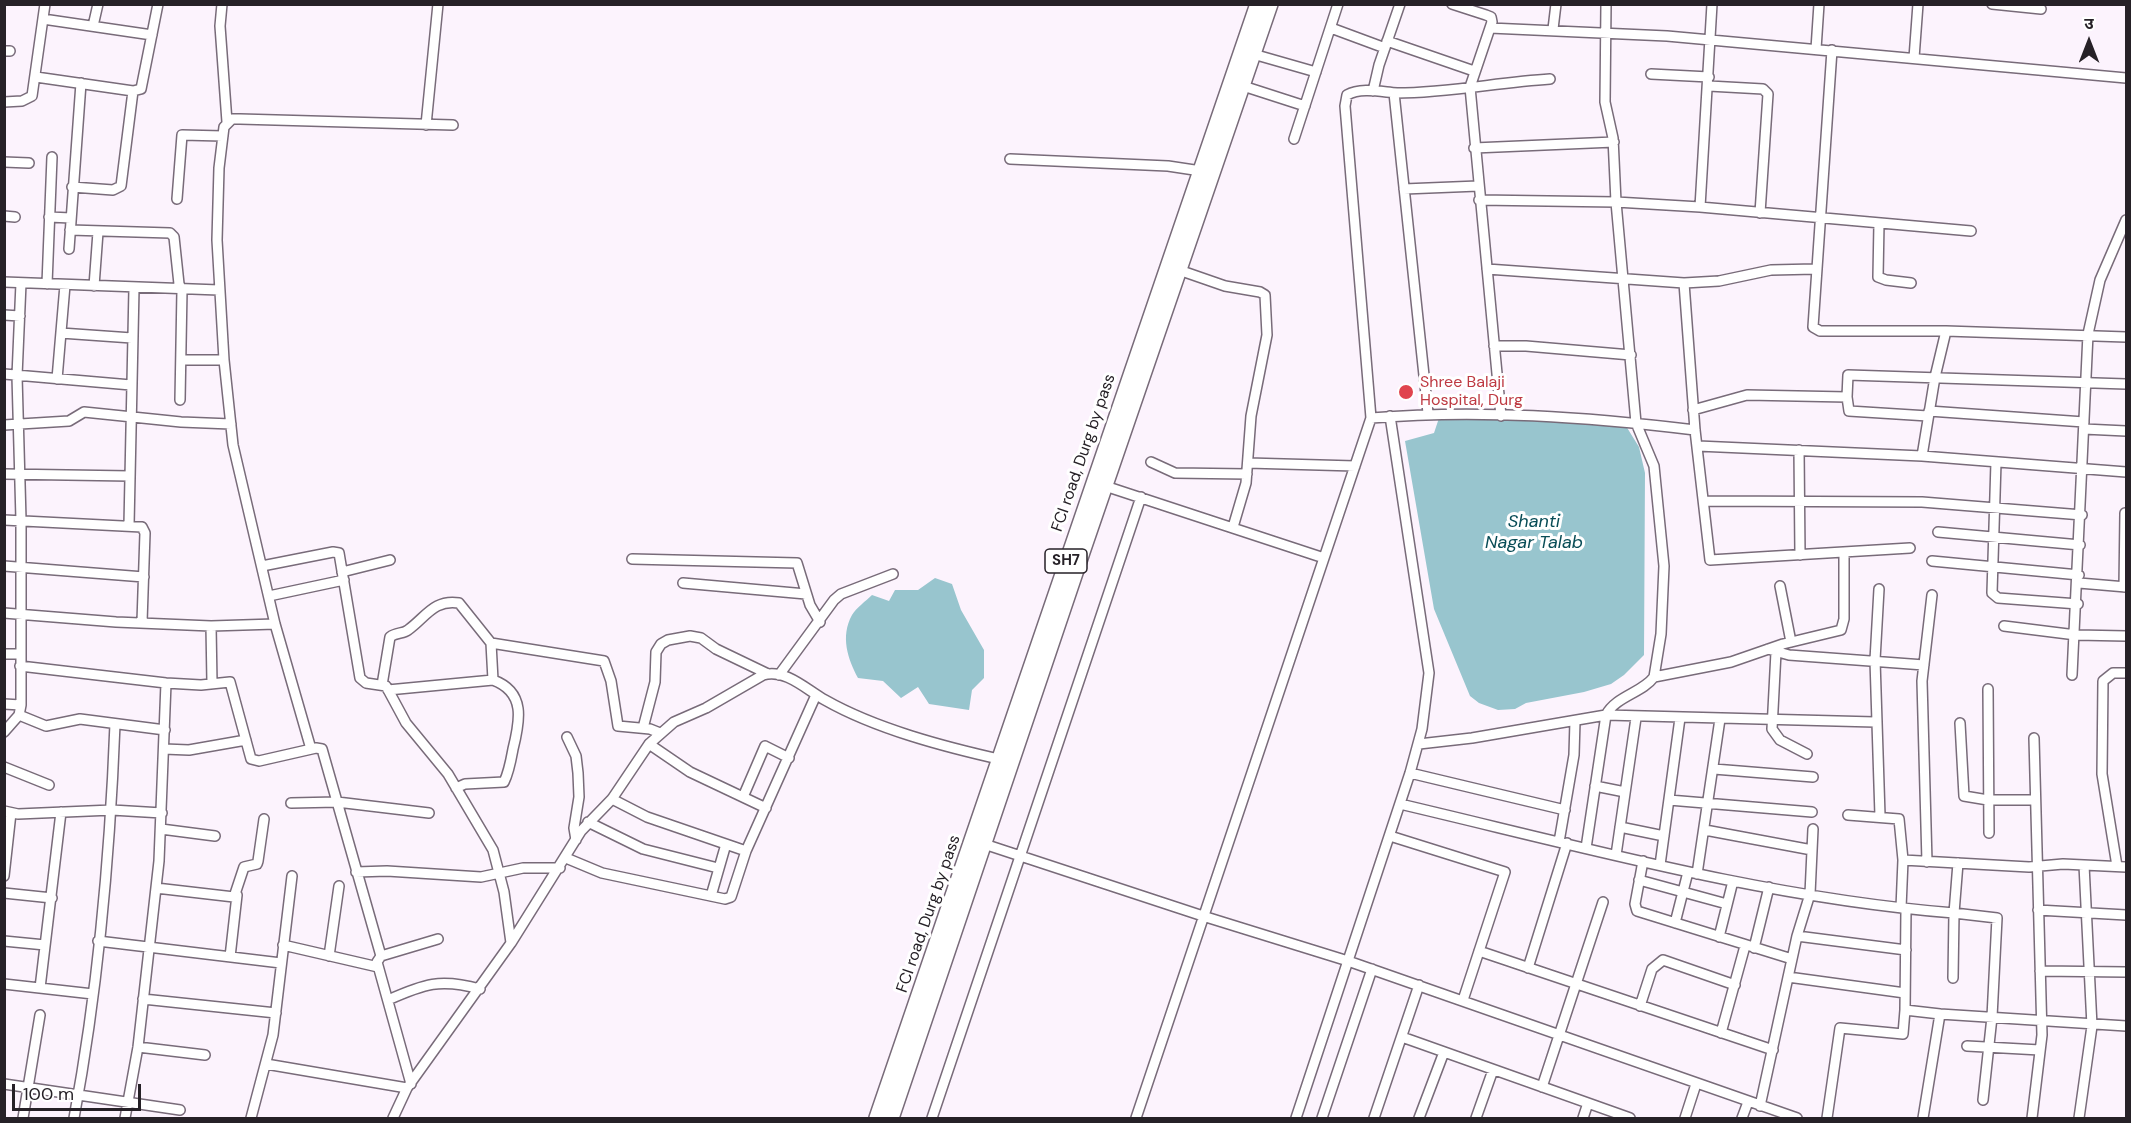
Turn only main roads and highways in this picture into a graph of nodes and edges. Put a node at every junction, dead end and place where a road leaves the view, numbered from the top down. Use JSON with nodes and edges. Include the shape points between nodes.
{"nodes":[{"id":1,"x":1257,"y":4,"type":"edge"},
{"id":2,"x":1270,"y":4,"type":"edge"},
{"id":3,"x":1174,"y":268,"type":"junction"},
{"id":4,"x":1007,"y":761,"type":"junction"},
{"id":5,"x":979,"y":842,"type":"junction"},
{"id":6,"x":877,"y":1119,"type":"edge"},
{"id":7,"x":891,"y":1119,"type":"edge"}],
"edges":[{"from":1,"to":3,"type":"main road","name":"FCI road, Durg by pass","number":"SH7","via":[[1201,171]]},
{"from":2,"to":3,"type":"main road","name":"FCI road, Durg by pass","number":"SH7"},
{"from":3,"to":4,"type":"main road","name":"FCI road, Durg by pass","number":"SH7","via":[[1105,486]]},
{"from":3,"to":4,"type":"main road","name":"FCI road, Durg by pass","number":"SH7","via":[[1077,528]]},
{"from":4,"to":5,"type":"main road","name":"FCI road, Durg by pass","number":"SH7"},
{"from":5,"to":6,"type":"main road","name":"FCI road, Durg by pass","number":"SH7"},
{"from":5,"to":7,"type":"main road","name":"FCI road, Durg by pass","number":"SH7"}]}
